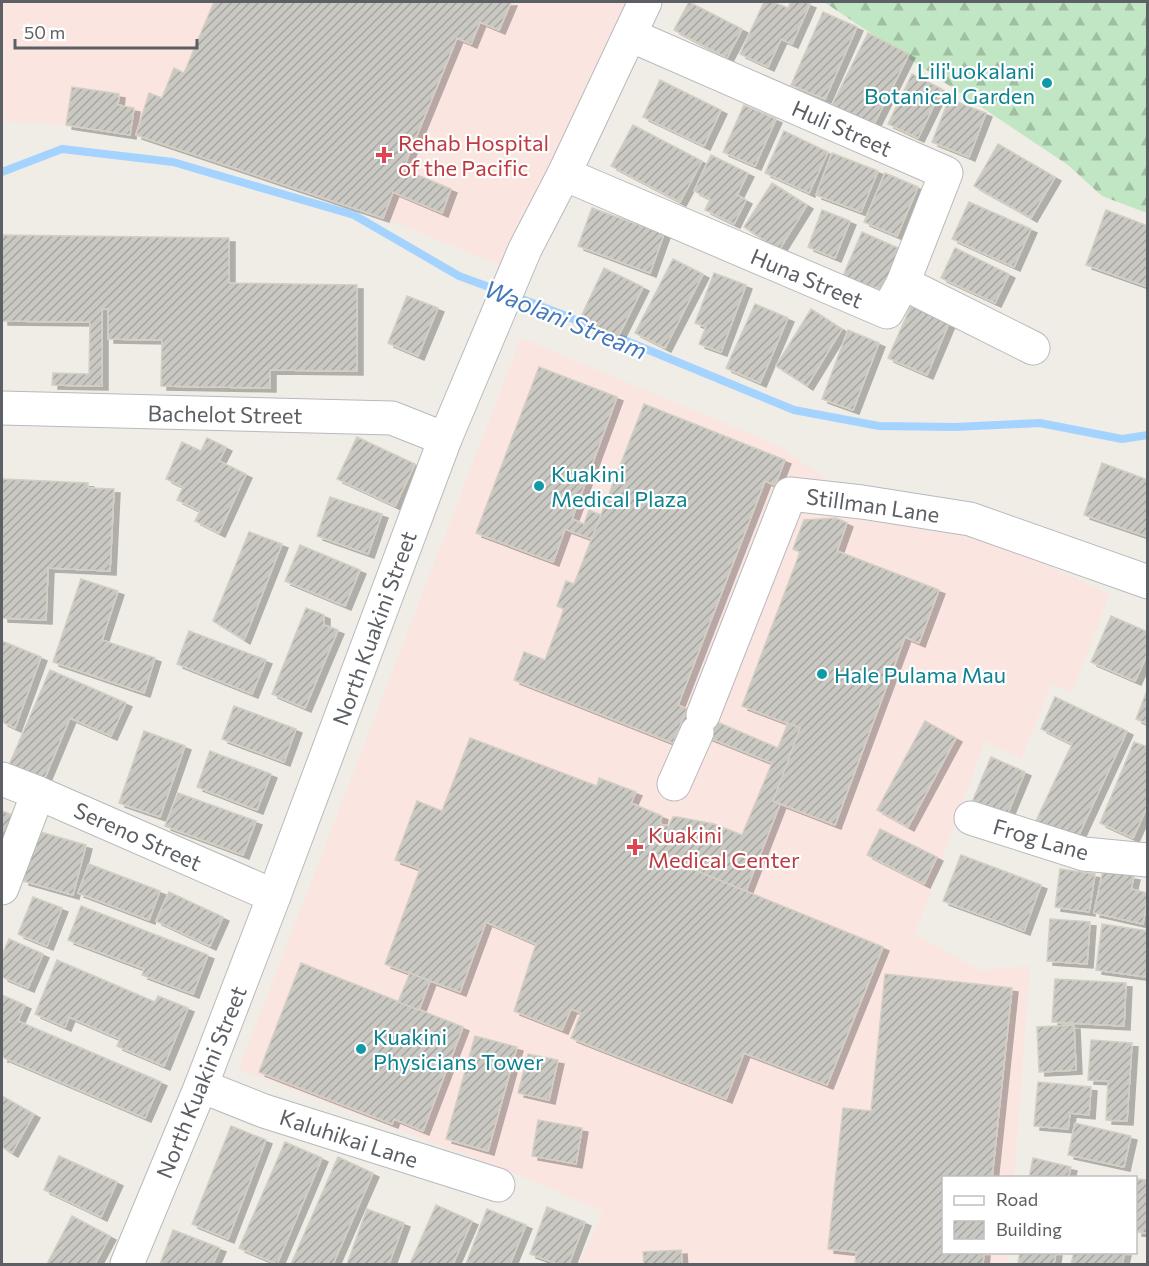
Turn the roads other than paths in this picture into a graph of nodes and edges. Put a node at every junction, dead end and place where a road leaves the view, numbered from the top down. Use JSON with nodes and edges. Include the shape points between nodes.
{"nodes":[{"id":1,"x":645,"y":2,"type":"edge"},
{"id":2,"x":630,"y":35,"type":"junction"},
{"id":3,"x":564,"y":174,"type":"junction"},
{"id":4,"x":903,"y":283,"type":"junction"},
{"id":5,"x":1033,"y":348,"type":"dead end"},
{"id":6,"x":2,"y":408,"type":"edge"},
{"id":7,"x":445,"y":439,"type":"junction"},
{"id":8,"x":1148,"y":582,"type":"edge"},
{"id":9,"x":2,"y":778,"type":"edge"},
{"id":10,"x":674,"y":784,"type":"dead end"},
{"id":11,"x":38,"y":793,"type":"junction"},
{"id":12,"x":971,"y":818,"type":"dead end"},
{"id":13,"x":1148,"y":860,"type":"edge"},
{"id":14,"x":2,"y":888,"type":"edge"},
{"id":15,"x":274,"y":896,"type":"junction"},
{"id":16,"x":201,"y":1086,"type":"junction"},
{"id":17,"x":498,"y":1185,"type":"dead end"},
{"id":18,"x":127,"y":1264,"type":"edge"}],
"edges":[{"from":1,"to":2,"type":"street","name":"North Kuakini Street"},
{"from":2,"to":3,"type":"street","name":"North Kuakini Street"},
{"from":2,"to":4,"type":"street","name":"Huli Street","via":[[946,173]]},
{"from":3,"to":4,"type":"street","name":"Huna Street","via":[[887,312]]},
{"from":3,"to":7,"type":"street","name":"North Kuakini Street","via":[[525,249]]},
{"from":4,"to":5,"type":"street"},
{"from":6,"to":7,"type":"street","name":"Bachelot Street","via":[[392,418]]},
{"from":7,"to":15,"type":"street","name":"North Kuakini Street"},
{"from":8,"to":10,"type":"street","name":"Stillman Lane","via":[[970,519],[790,494]]},
{"from":9,"to":11,"type":"street","name":"Sereno Street"},
{"from":11,"to":14,"type":"street"},
{"from":11,"to":15,"type":"street","name":"Sereno Street"},
{"from":12,"to":13,"type":"street","name":"Frog Lane","via":[[1084,854]]},
{"from":15,"to":16,"type":"street","name":"North Kuakini Street"},
{"from":16,"to":17,"type":"street","name":"Kaluhikai Lane","via":[[264,1111]]},
{"from":16,"to":18,"type":"street","name":"North Kuakini Street"}]}
